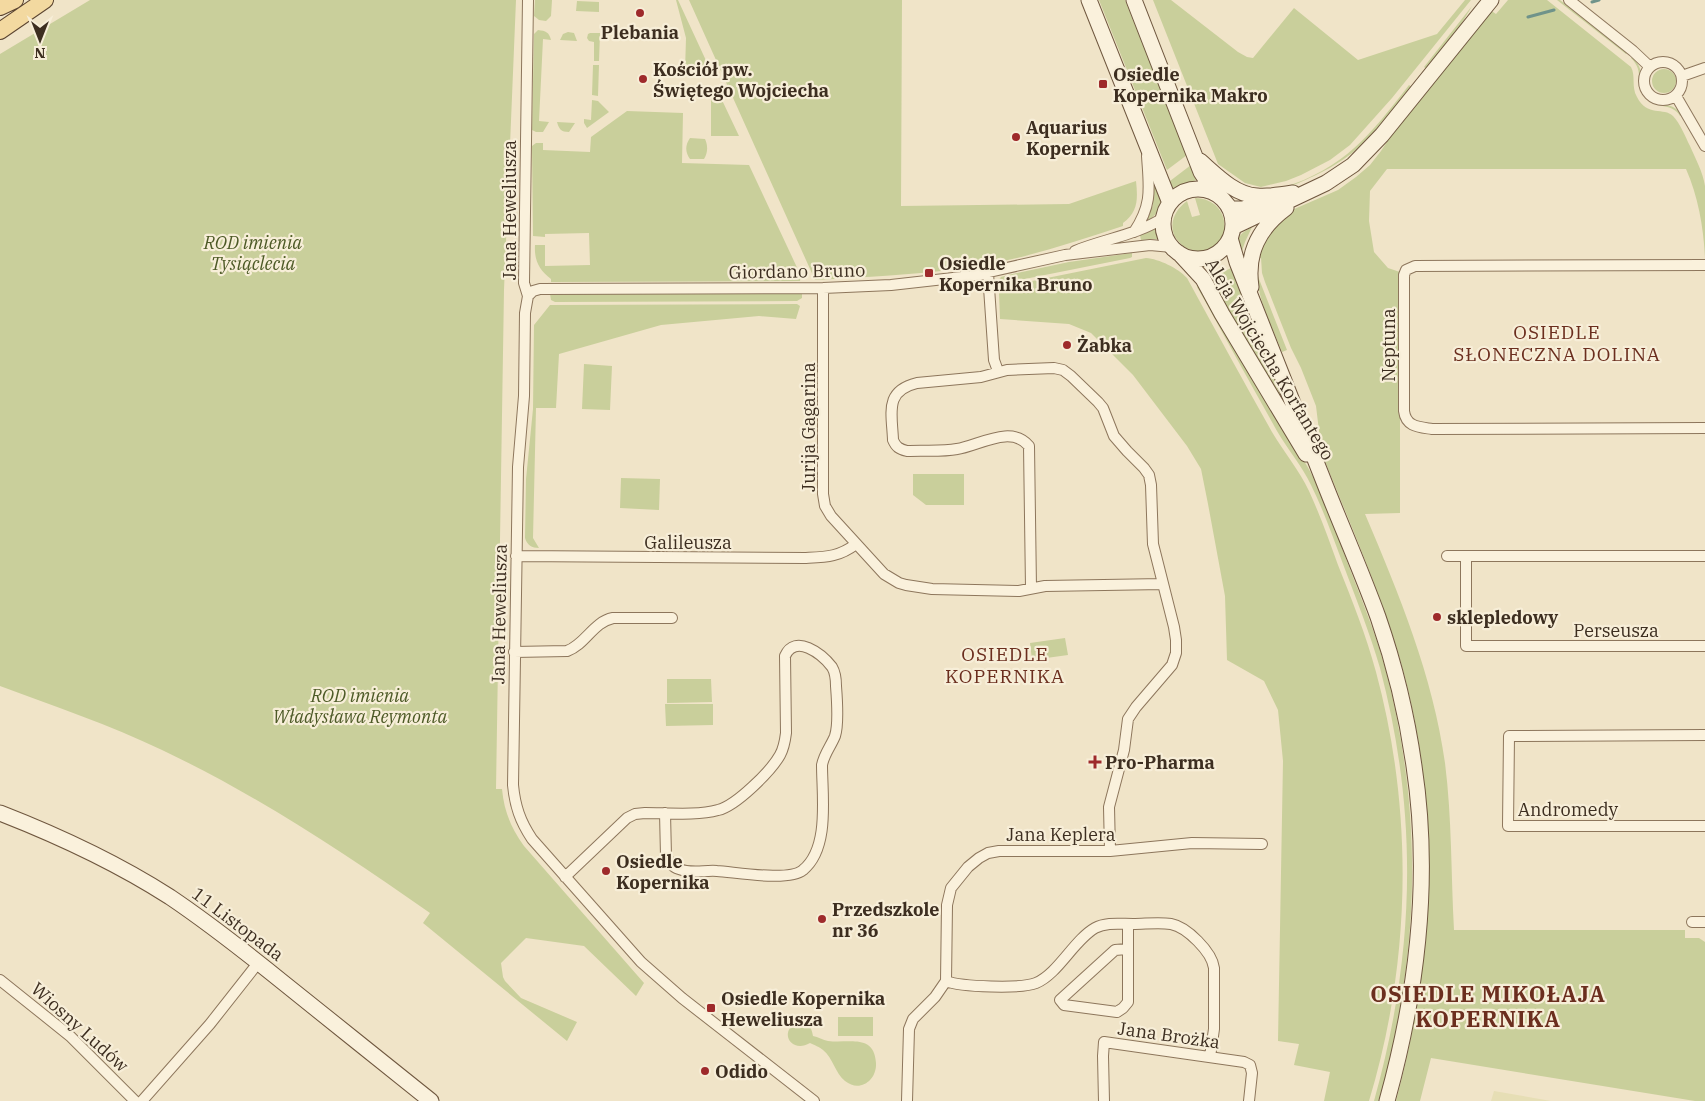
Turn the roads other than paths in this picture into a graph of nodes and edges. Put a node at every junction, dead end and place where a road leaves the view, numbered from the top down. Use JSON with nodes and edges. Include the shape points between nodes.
{"nodes":[{"id":1,"x":15,"y":0,"type":"edge"},
{"id":2,"x":26,"y":0,"type":"edge"},
{"id":3,"x":45,"y":0,"type":"edge"},
{"id":4,"x":528,"y":0,"type":"edge"},
{"id":5,"x":1089,"y":0,"type":"edge"},
{"id":6,"x":1134,"y":0,"type":"edge"},
{"id":7,"x":1491,"y":0,"type":"edge"},
{"id":8,"x":1569,"y":0,"type":"edge"},
{"id":9,"x":0,"y":7,"type":"edge"},
{"id":10,"x":0,"y":17,"type":"edge"},
{"id":11,"x":0,"y":30,"type":"edge"},
{"id":12,"x":1650,"y":67,"type":"junction"},
{"id":13,"x":1705,"y":68,"type":"edge"},
{"id":14,"x":1682,"y":76,"type":"junction"},
{"id":15,"x":1676,"y":96,"type":"junction"},
{"id":16,"x":1146,"y":143,"type":"junction"},
{"id":17,"x":1705,"y":146,"type":"edge"},
{"id":18,"x":1196,"y":158,"type":"junction"},
{"id":19,"x":1307,"y":192,"type":"junction"},
{"id":20,"x":1215,"y":193,"type":"junction"},
{"id":21,"x":1170,"y":203,"type":"junction"},
{"id":22,"x":1230,"y":209,"type":"junction"},
{"id":23,"x":1163,"y":218,"type":"junction"},
{"id":24,"x":1134,"y":232,"type":"junction"},
{"id":25,"x":1231,"y":232,"type":"junction"},
{"id":26,"x":1175,"y":250,"type":"junction"},
{"id":27,"x":1065,"y":256,"type":"junction"},
{"id":28,"x":1705,"y":265,"type":"edge"},
{"id":29,"x":988,"y":273,"type":"junction"},
{"id":30,"x":823,"y":288,"type":"junction"},
{"id":31,"x":528,"y":296,"type":"junction"},
{"id":32,"x":1253,"y":302,"type":"junction"},
{"id":33,"x":998,"y":371,"type":"junction"},
{"id":34,"x":1705,"y":428,"type":"edge"},
{"id":35,"x":1326,"y":487,"type":"junction"},
{"id":36,"x":856,"y":544,"type":"junction"},
{"id":37,"x":516,"y":556,"type":"junction"},
{"id":38,"x":1447,"y":556,"type":"dead end"},
{"id":39,"x":1466,"y":556,"type":"junction"},
{"id":40,"x":1705,"y":556,"type":"edge"},
{"id":41,"x":1163,"y":584,"type":"junction"},
{"id":42,"x":1031,"y":588,"type":"junction"},
{"id":43,"x":672,"y":618,"type":"dead end"},
{"id":44,"x":1705,"y":646,"type":"edge"},
{"id":45,"x":514,"y":652,"type":"junction"},
{"id":46,"x":1705,"y":735,"type":"edge"},
{"id":47,"x":0,"y":813,"type":"edge"},
{"id":48,"x":665,"y":813,"type":"junction"},
{"id":49,"x":1705,"y":826,"type":"edge"},
{"id":50,"x":1262,"y":844,"type":"dead end"},
{"id":51,"x":1110,"y":851,"type":"junction"},
{"id":52,"x":564,"y":877,"type":"junction"},
{"id":53,"x":1692,"y":922,"type":"dead end"},
{"id":54,"x":1705,"y":922,"type":"edge"},
{"id":55,"x":1128,"y":924,"type":"junction"},
{"id":56,"x":1127,"y":949,"type":"junction"},
{"id":57,"x":258,"y":963,"type":"junction"},
{"id":58,"x":0,"y":980,"type":"edge"},
{"id":59,"x":946,"y":981,"type":"junction"},
{"id":60,"x":1210,"y":1057,"type":"junction"},
{"id":61,"x":135,"y":1101,"type":"edge"},
{"id":62,"x":142,"y":1101,"type":"edge"},
{"id":63,"x":431,"y":1101,"type":"edge"},
{"id":64,"x":814,"y":1101,"type":"edge"},
{"id":65,"x":907,"y":1101,"type":"edge"},
{"id":66,"x":1104,"y":1101,"type":"edge"},
{"id":67,"x":1249,"y":1101,"type":"edge"},
{"id":68,"x":1387,"y":1101,"type":"edge"}],
"edges":[{"from":1,"to":9,"type":"main road"},
{"from":2,"to":10,"type":"main road"},
{"from":3,"to":11,"type":"main road"},
{"from":4,"to":31,"type":"street","name":"Jana Heweliusza","via":[[524,283]]},
{"from":5,"to":16,"type":"main road"},
{"from":6,"to":18,"type":"main road"},
{"from":7,"to":19,"type":"main road","via":[[1366,152],[1340,174]]},
{"from":8,"to":12,"type":"street"},
{"from":12,"to":14,"type":"street","via":[[1656,63],[1671,63]]},
{"from":12,"to":15,"type":"street","via":[[1644,81],[1649,94],[1663,101]]},
{"from":13,"to":14,"type":"street"},
{"from":14,"to":15,"type":"street","via":[[1681,90]]},
{"from":15,"to":17,"type":"street"},
{"from":16,"to":21,"type":"main road"},
{"from":16,"to":24,"type":"street","via":[[1147,207]]},
{"from":18,"to":19,"type":"main road","via":[[1218,177],[1248,195],[1266,197]]},
{"from":18,"to":20,"type":"main road"},
{"from":19,"to":22,"type":"main road","via":[[1243,209]]},
{"from":19,"to":25,"type":"main road"},
{"from":19,"to":32,"type":"main road","via":[[1266,224],[1257,240],[1251,261]]},
{"from":20,"to":21,"type":"main road","via":[[1195,189],[1177,196]]},
{"from":20,"to":22,"type":"main road"},
{"from":21,"to":23,"type":"main road"},
{"from":22,"to":25,"type":"main road"},
{"from":23,"to":24,"type":"street","name":"Giordano Bruno"},
{"from":23,"to":26,"type":"main road","via":[[1166,239]]},
{"from":24,"to":27,"type":"street","name":"Giordano Bruno","via":[[1096,242]]},
{"from":25,"to":26,"type":"main road","via":[[1223,248],[1214,255],[1190,258]]},
{"from":25,"to":32,"type":"main road","name":"Aleja Wojciecha Korfantego","via":[[1237,262]]},
{"from":26,"to":27,"type":"street","name":"Giordano Bruno","via":[[1150,245]]},
{"from":26,"to":35,"type":"main road","name":"Aleja Wojciecha Korfantego","via":[[1203,279]]},
{"from":27,"to":29,"type":"street","name":"Giordano Bruno"},
{"from":28,"to":34,"type":"street","name":"Neptuna","via":[[1414,266],[1404,275],[1404,411],[1412,425],[1432,430]]},
{"from":29,"to":30,"type":"street","name":"Giordano Bruno","via":[[907,284]]},
{"from":29,"to":33,"type":"street","via":[[994,360]]},
{"from":30,"to":31,"type":"street","name":"Giordano Bruno","via":[[540,289]]},
{"from":30,"to":36,"type":"street","name":"Jurija Gagarina","via":[[823,494],[831,516]]},
{"from":31,"to":37,"type":"street","name":"Jana Heweliusza"},
{"from":32,"to":35,"type":"main road","name":"Aleja Wojciecha Korfantego"},
{"from":33,"to":41,"type":"street","via":[[1063,370],[1103,408],[1114,436],[1149,475],[1152,535]]},
{"from":33,"to":42,"type":"street","via":[[972,379],[917,383],[899,390],[891,403],[893,440],[900,449],[907,451],[954,450],[1001,436],[1025,440],[1030,454]]},
{"from":35,"to":68,"type":"main road","name":"Aleja Wojciecha Korfantego","via":[[1389,651],[1417,786],[1420,874],[1415,968],[1407,1020]]},
{"from":36,"to":37,"type":"street","name":"Galileusza","via":[[835,556],[806,558]]},
{"from":36,"to":42,"type":"street","name":"Jurija Gagarina","via":[[884,574],[906,585],[943,590],[1020,591]]},
{"from":37,"to":45,"type":"street","name":"Jana Heweliusza"},
{"from":38,"to":39,"type":"street"},
{"from":39,"to":40,"type":"street"},
{"from":39,"to":44,"type":"street","name":"Perseusza","via":[[1466,646]]},
{"from":41,"to":42,"type":"street","name":"Jurija Gagarina"},
{"from":41,"to":51,"type":"street","via":[[1174,628],[1176,653],[1172,665],[1128,719],[1124,750],[1109,807]]},
{"from":43,"to":45,"type":"street","via":[[613,618],[598,624],[567,651]]},
{"from":45,"to":52,"type":"street","name":"Jana Heweliusza","via":[[515,805],[524,828]]},
{"from":46,"to":49,"type":"street","name":"Andromedy","via":[[1508,736],[1508,826]]},
{"from":47,"to":57,"type":"main road","name":"11 Listopada","via":[[82,848],[136,877],[205,921]]},
{"from":48,"to":48,"type":"street","via":[[725,808],[764,775],[780,755],[786,733],[786,656],[792,647],[807,646],[832,667],[836,726],[834,739],[822,765],[822,828],[810,863],[798,874],[747,875],[680,870],[666,856]]},
{"from":48,"to":52,"type":"street","via":[[635,814],[627,818]]},
{"from":50,"to":51,"type":"street","name":"Jana Keplera","via":[[1192,843]]},
{"from":51,"to":59,"type":"street","name":"Jana Keplera","via":[[999,851],[979,858],[955,882],[948,896]]},
{"from":52,"to":64,"type":"street","name":"Jana Heweliusza","via":[[661,980]]},
{"from":53,"to":54,"type":"street"},
{"from":55,"to":56,"type":"street"},
{"from":55,"to":59,"type":"street","via":[[1093,929],[1036,983],[963,986]]},
{"from":55,"to":60,"type":"street","via":[[1180,927],[1213,960],[1214,1029]]},
{"from":56,"to":56,"type":"street","via":[[1115,950],[1060,1000],[1064,1005],[1117,1012],[1123,1008],[1128,1002]]},
{"from":57,"to":62,"type":"street","via":[[210,1024]]},
{"from":57,"to":63,"type":"main road","name":"11 Listopada"},
{"from":58,"to":61,"type":"street","name":"Wiosny Ludów","via":[[70,1036]]},
{"from":59,"to":65,"type":"street","via":[[913,1019],[909,1029]]},
{"from":60,"to":66,"type":"street","name":"Jana Brożka","via":[[1104,1042]]},
{"from":60,"to":67,"type":"street","name":"Jana Brożka","via":[[1250,1065]]}]}
